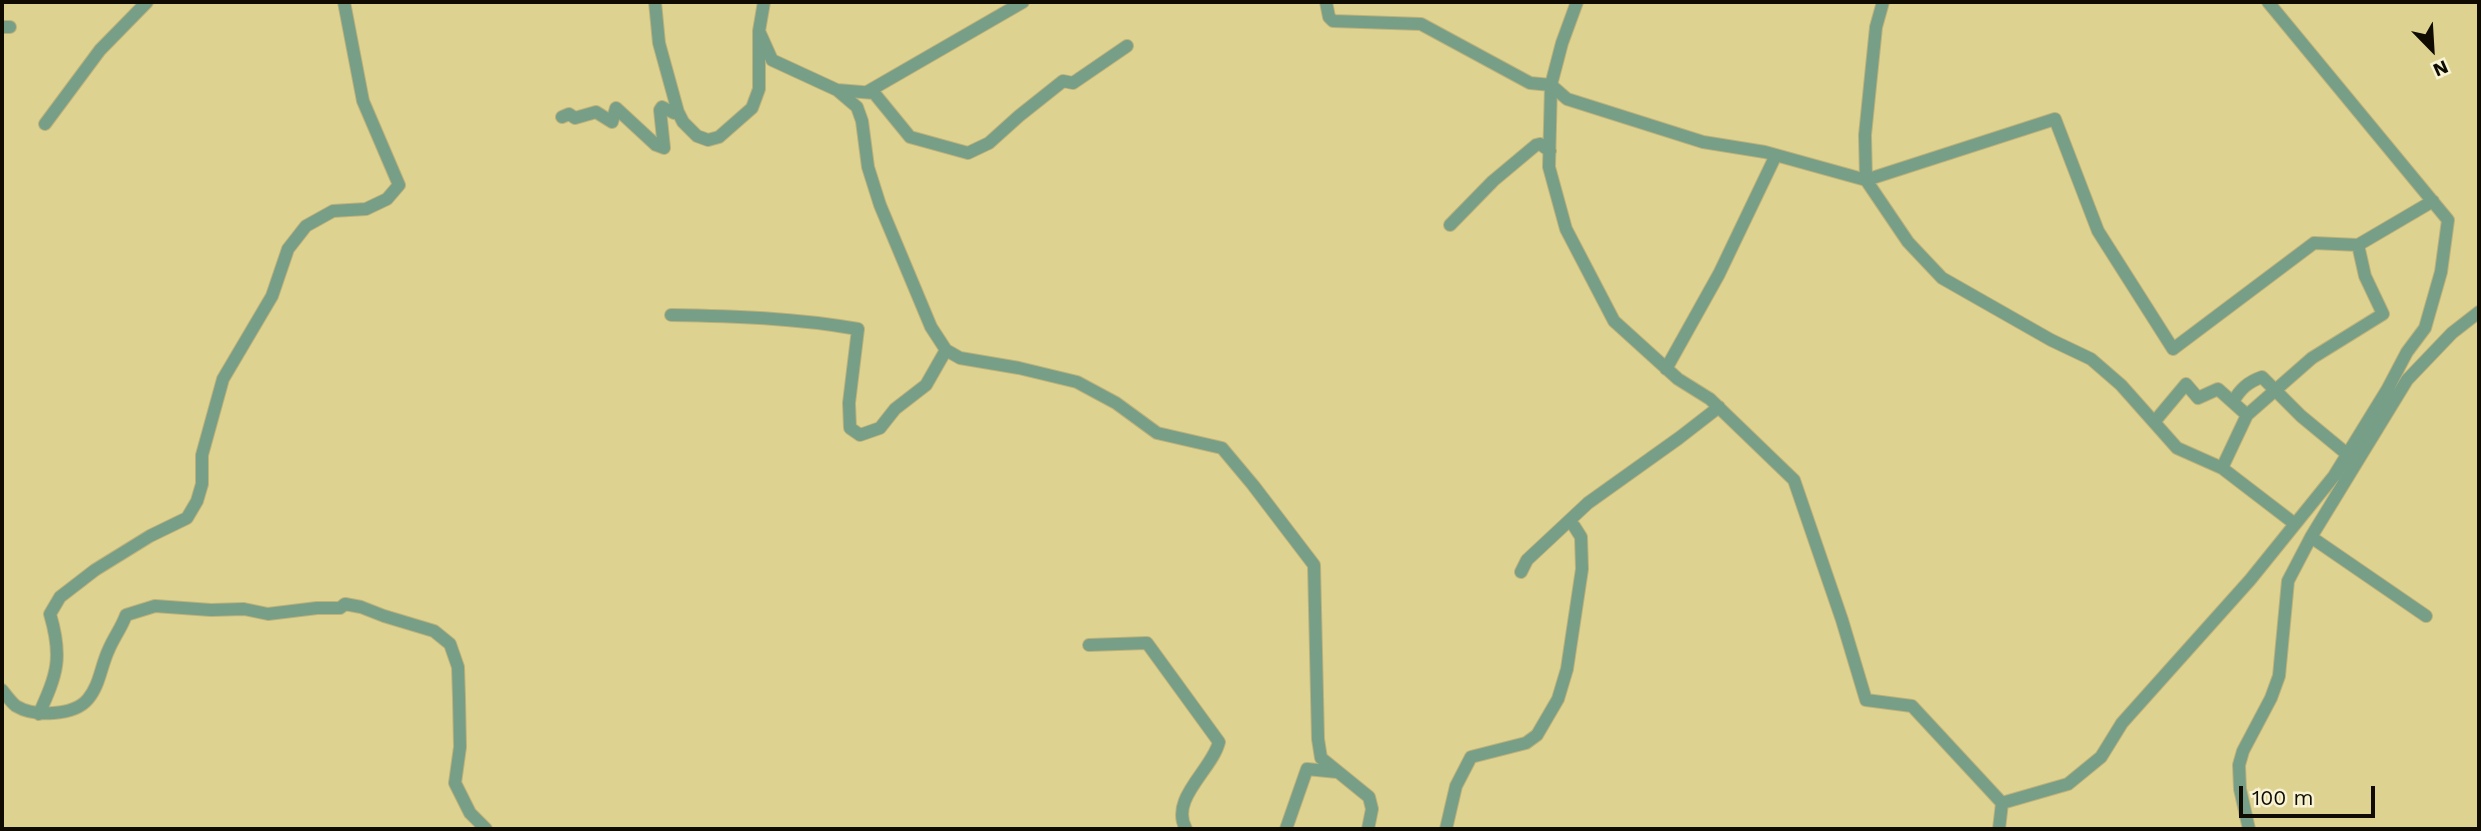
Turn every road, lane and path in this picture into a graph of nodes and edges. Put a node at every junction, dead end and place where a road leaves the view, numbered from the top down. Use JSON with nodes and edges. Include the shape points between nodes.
{"nodes":[{"id":1,"x":147,"y":2,"type":"edge"},
{"id":2,"x":344,"y":2,"type":"edge"},
{"id":3,"x":655,"y":2,"type":"edge"},
{"id":4,"x":764,"y":2,"type":"edge"},
{"id":5,"x":1023,"y":2,"type":"edge"},
{"id":6,"x":1326,"y":2,"type":"edge"},
{"id":7,"x":1577,"y":2,"type":"edge"},
{"id":8,"x":1883,"y":2,"type":"edge"},
{"id":9,"x":2268,"y":2,"type":"edge"},
{"id":10,"x":759,"y":31,"type":"junction"},
{"id":11,"x":1127,"y":46,"type":"dead end"},
{"id":12,"x":1551,"y":85,"type":"junction"},
{"id":13,"x":836,"y":90,"type":"junction"},
{"id":14,"x":867,"y":92,"type":"junction"},
{"id":15,"x":678,"y":112,"type":"junction"},
{"id":16,"x":562,"y":117,"type":"dead end"},
{"id":17,"x":45,"y":124,"type":"dead end"},
{"id":18,"x":1550,"y":151,"type":"junction"},
{"id":19,"x":1776,"y":155,"type":"junction"},
{"id":20,"x":1866,"y":180,"type":"junction"},
{"id":21,"x":2433,"y":201,"type":"junction"},
{"id":22,"x":1450,"y":225,"type":"dead end"},
{"id":23,"x":2358,"y":245,"type":"junction"},
{"id":24,"x":2479,"y":312,"type":"edge"},
{"id":25,"x":671,"y":315,"type":"dead end"},
{"id":26,"x":946,"y":350,"type":"junction"},
{"id":27,"x":1667,"y":369,"type":"junction"},
{"id":28,"x":2275,"y":390,"type":"junction"},
{"id":29,"x":2232,"y":402,"type":"junction"},
{"id":30,"x":1719,"y":407,"type":"junction"},
{"id":31,"x":2247,"y":415,"type":"junction"},
{"id":32,"x":2155,"y":421,"type":"junction"},
{"id":33,"x":2347,"y":454,"type":"junction"},
{"id":34,"x":2222,"y":468,"type":"junction"},
{"id":35,"x":2295,"y":524,"type":"junction"},
{"id":36,"x":1574,"y":526,"type":"dead end"},
{"id":37,"x":2311,"y":537,"type":"junction"},
{"id":38,"x":1521,"y":572,"type":"dead end"},
{"id":39,"x":2426,"y":616,"type":"dead end"},
{"id":40,"x":1089,"y":645,"type":"dead end"},
{"id":41,"x":2,"y":690,"type":"edge"},
{"id":42,"x":39,"y":714,"type":"junction"},
{"id":43,"x":1338,"y":772,"type":"junction"},
{"id":44,"x":2002,"y":803,"type":"junction"},
{"id":45,"x":486,"y":829,"type":"edge"},
{"id":46,"x":1186,"y":829,"type":"edge"},
{"id":47,"x":1286,"y":829,"type":"edge"},
{"id":48,"x":1368,"y":829,"type":"edge"},
{"id":49,"x":1446,"y":829,"type":"edge"},
{"id":50,"x":1998,"y":829,"type":"edge"},
{"id":51,"x":2249,"y":829,"type":"edge"}],
"edges":[{"from":1,"to":17,"type":"street","via":[[100,50]]},
{"from":2,"to":42,"type":"street","via":[[363,102],[399,185],[387,199],[366,209],[333,211],[306,226],[288,249],[272,296],[223,379],[202,454],[197,501],[187,518],[95,570],[60,597],[50,614],[59,652]]},
{"from":3,"to":15,"type":"street","via":[[659,43]]},
{"from":4,"to":10,"type":"street"},
{"from":5,"to":14,"type":"street"},
{"from":6,"to":12,"type":"street","via":[[1332,21],[1421,24],[1530,83]]},
{"from":7,"to":12,"type":"street"},
{"from":8,"to":20,"type":"street","via":[[1865,135]]},
{"from":9,"to":21,"type":"street"},
{"from":10,"to":13,"type":"street","via":[[772,60]]},
{"from":10,"to":15,"type":"street","via":[[759,89],[752,107],[719,137],[708,140],[697,136]]},
{"from":11,"to":14,"type":"street","via":[[1073,83],[1063,81],[989,143],[968,153],[910,137],[874,93]]},
{"from":12,"to":18,"type":"street"},
{"from":12,"to":19,"type":"street","via":[[1567,99],[1703,142]]},
{"from":13,"to":14,"type":"street"},
{"from":13,"to":26,"type":"street","via":[[857,107],[880,205],[931,327]]},
{"from":15,"to":16,"type":"street","via":[[660,110],[664,148],[615,108],[612,122],[596,112]]},
{"from":18,"to":22,"type":"street","via":[[1536,145]]},
{"from":18,"to":27,"type":"street","via":[[1549,167],[1566,229],[1614,321]]},
{"from":19,"to":20,"type":"street"},
{"from":19,"to":27,"type":"street"},
{"from":20,"to":23,"type":"street","via":[[2055,119],[2098,231],[2173,349],[2314,243]]},
{"from":20,"to":32,"type":"street","via":[[1908,242],[1942,278],[2091,359]]},
{"from":21,"to":23,"type":"street"},
{"from":21,"to":33,"type":"street","via":[[2448,220],[2441,272],[2425,328]]},
{"from":23,"to":28,"type":"street","via":[[2365,276],[2382,314],[2312,358]]},
{"from":24,"to":37,"type":"street","via":[[2407,380]]},
{"from":25,"to":26,"type":"street","via":[[814,321],[858,329],[849,402],[850,428],[860,435],[880,428],[895,409],[926,385]]},
{"from":26,"to":43,"type":"street","via":[[960,358],[1077,382],[1157,433],[1222,448],[1314,565],[1318,739],[1321,758]]},
{"from":27,"to":30,"type":"street"},
{"from":28,"to":29,"type":"street","via":[[2262,377],[2251,381]]},
{"from":28,"to":31,"type":"street"},
{"from":28,"to":33,"type":"street"},
{"from":29,"to":31,"type":"street"},
{"from":29,"to":32,"type":"street","via":[[2218,389],[2198,398],[2186,384]]},
{"from":30,"to":38,"type":"street","via":[[1588,503],[1527,560]]},
{"from":30,"to":44,"type":"street","via":[[1794,480],[1866,700],[1912,706]]},
{"from":31,"to":34,"type":"street"},
{"from":32,"to":34,"type":"street","via":[[2177,448]]},
{"from":33,"to":35,"type":"street"},
{"from":34,"to":35,"type":"street"},
{"from":35,"to":44,"type":"street","via":[[2122,723],[2101,757],[2068,784]]},
{"from":36,"to":49,"type":"street","via":[[1581,537],[1581,569],[1567,669],[1558,699],[1537,734],[1526,743],[1471,757],[1456,786]]},
{"from":37,"to":39,"type":"street"},
{"from":37,"to":51,"type":"street","via":[[2288,581],[2276,687],[2239,765],[2239,789]]},
{"from":40,"to":46,"type":"street","via":[[1147,643],[1219,742],[1216,754],[1183,802]]},
{"from":41,"to":42,"type":"street","via":[[16,706]]},
{"from":42,"to":45,"type":"street","via":[[64,712],[87,702],[126,615],[155,606],[268,614],[345,604],[361,607],[435,631],[450,644],[458,667],[460,747],[455,783],[470,813]]},
{"from":43,"to":47,"type":"street","via":[[1307,769]]},
{"from":43,"to":48,"type":"street","via":[[1369,797]]},
{"from":44,"to":50,"type":"street"}]}
